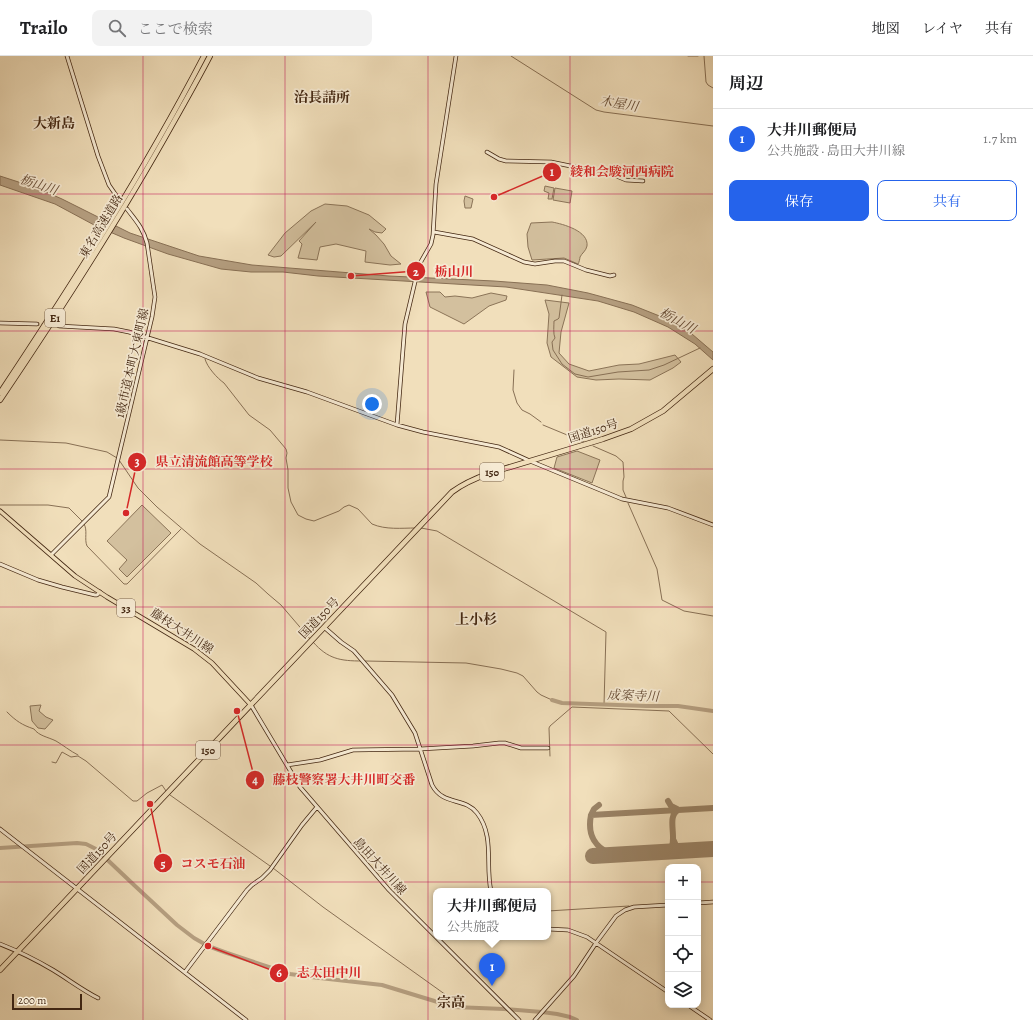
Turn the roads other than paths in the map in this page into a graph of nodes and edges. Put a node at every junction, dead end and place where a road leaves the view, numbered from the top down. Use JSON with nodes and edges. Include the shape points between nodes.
{"nodes":[{"id":1,"x":67,"y":56,"type":"edge"},
{"id":2,"x":204,"y":56,"type":"edge"},
{"id":3,"x":210,"y":56,"type":"edge"},
{"id":4,"x":456,"y":56,"type":"edge"},
{"id":5,"x":487,"y":152,"type":"dead end"},
{"id":6,"x":643,"y":181,"type":"dead end"},
{"id":7,"x":120,"y":201,"type":"dead end"},
{"id":8,"x":127,"y":209,"type":"dead end"},
{"id":9,"x":113,"y":222,"type":"junction"},
{"id":10,"x":434,"y":232,"type":"junction"},
{"id":11,"x":106,"y":233,"type":"junction"},
{"id":12,"x":614,"y":275,"type":"dead end"},
{"id":13,"x":0,"y":323,"type":"edge"},
{"id":14,"x":37,"y":324,"type":"tunnel mouth"},
{"id":15,"x":58,"y":326,"type":"tunnel mouth"},
{"id":16,"x":148,"y":338,"type":"junction"},
{"id":17,"x":713,"y":369,"type":"edge"},
{"id":18,"x":0,"y":393,"type":"edge"},
{"id":19,"x":0,"y":400,"type":"edge"},
{"id":20,"x":397,"y":425,"type":"junction"},
{"id":21,"x":530,"y":461,"type":"junction"},
{"id":22,"x":0,"y":511,"type":"edge"},
{"id":23,"x":713,"y":525,"type":"edge"},
{"id":24,"x":51,"y":555,"type":"junction"},
{"id":25,"x":0,"y":564,"type":"edge"},
{"id":26,"x":100,"y":592,"type":"junction"},
{"id":27,"x":325,"y":628,"type":"junction"},
{"id":28,"x":251,"y":705,"type":"junction"},
{"id":29,"x":548,"y":748,"type":"dead end"},
{"id":30,"x":420,"y":749,"type":"junction"},
{"id":31,"x":287,"y":765,"type":"junction"},
{"id":32,"x":317,"y":807,"type":"junction"},
{"id":33,"x":0,"y":829,"type":"edge"},
{"id":34,"x":77,"y":888,"type":"junction"},
{"id":35,"x":490,"y":888,"type":"edge"},
{"id":36,"x":713,"y":902,"type":"edge"},
{"id":37,"x":701,"y":903,"type":"edge"},
{"id":38,"x":665,"y":905,"type":"edge"},
{"id":39,"x":551,"y":929,"type":"edge"},
{"id":40,"x":433,"y":934,"type":"edge"},
{"id":41,"x":439,"y":940,"type":"edge"},
{"id":42,"x":596,"y":943,"type":"junction"},
{"id":43,"x":0,"y":944,"type":"edge"},
{"id":44,"x":18,"y":951,"type":"junction"},
{"id":45,"x":0,"y":970,"type":"edge"},
{"id":46,"x":185,"y":972,"type":"junction"},
{"id":47,"x":665,"y":990,"type":"edge"},
{"id":48,"x":98,"y":998,"type":"dead end"},
{"id":49,"x":692,"y":1008,"type":"edge"},
{"id":50,"x":246,"y":1020,"type":"edge"},
{"id":51,"x":519,"y":1020,"type":"edge"},
{"id":52,"x":535,"y":1020,"type":"edge"},
{"id":53,"x":710,"y":1020,"type":"edge"}],
"edges":[{"from":1,"to":7,"type":"street","via":[[98,156],[109,185]]},
{"from":2,"to":9,"type":"highway","name":"東名高速道路","number":"E1"},
{"from":3,"to":9,"type":"highway","name":"東名高速道路","number":"E1","via":[[165,137]]},
{"from":4,"to":10,"type":"street","via":[[436,184]]},
{"from":5,"to":6,"type":"street","via":[[506,161],[551,162],[614,175],[626,180]]},
{"from":8,"to":16,"type":"street","name":"1級市道本町大東町線","via":[[139,223],[148,251],[155,303]]},
{"from":9,"to":11,"type":"highway","name":"東名高速道路","number":"E1"},
{"from":10,"to":12,"type":"street","via":[[473,239],[524,262],[539,264],[564,261],[586,270]]},
{"from":10,"to":20,"type":"street","via":[[431,244],[417,271],[407,315]]},
{"from":11,"to":18,"type":"highway","name":"東名高速道路","number":"E1"},
{"from":11,"to":19,"type":"highway","name":"東名高速道路","number":"E1","via":[[52,322]]},
{"from":13,"to":14,"type":"street"},
{"from":15,"to":16,"type":"street","via":[[114,329]]},
{"from":16,"to":20,"type":"street","via":[[200,354],[258,378],[308,392]]},
{"from":16,"to":24,"type":"street","name":"1級市道本町大東町線","via":[[108,499]]},
{"from":17,"to":21,"type":"highway","name":"国道150号","number":"150","via":[[663,411],[636,427]]},
{"from":20,"to":21,"type":"street","via":[[499,447]]},
{"from":21,"to":23,"type":"street","via":[[622,499],[668,508]]},
{"from":21,"to":27,"type":"highway","name":"国道150号","number":"150","via":[[473,479],[452,492]]},
{"from":22,"to":24,"type":"main road","name":"藤枝大井川線","number":"33"},
{"from":24,"to":26,"type":"main road","name":"藤枝大井川線","number":"33","via":[[75,576]]},
{"from":25,"to":26,"type":"street","via":[[58,586],[95,595]]},
{"from":26,"to":28,"type":"main road","name":"藤枝大井川線","number":"33","via":[[194,649]]},
{"from":27,"to":28,"type":"highway","name":"国道150号","number":"150"},
{"from":27,"to":30,"type":"street","via":[[362,659],[392,695],[412,727]]},
{"from":28,"to":31,"type":"street","name":"島田大井川線"},
{"from":28,"to":34,"type":"highway","name":"国道150号","number":"150"},
{"from":29,"to":30,"type":"street","via":[[521,748],[500,743]]},
{"from":30,"to":31,"type":"street","via":[[353,750],[320,760]]},
{"from":30,"to":35,"type":"street","via":[[432,785],[437,792],[442,797],[473,809],[481,820],[488,837]]},
{"from":31,"to":32,"type":"street","name":"島田大井川線","via":[[300,787]]},
{"from":32,"to":40,"type":"street","name":"島田大井川線","via":[[389,890]]},
{"from":32,"to":46,"type":"street","via":[[272,868],[247,890]]},
{"from":33,"to":34,"type":"street"},
{"from":34,"to":44,"type":"highway","name":"国道150号","number":"150"},
{"from":34,"to":46,"type":"street"},
{"from":36,"to":37,"type":"street"},
{"from":38,"to":42,"type":"street","via":[[634,907],[620,912]]},
{"from":39,"to":42,"type":"street","via":[[576,933]]},
{"from":41,"to":51,"type":"street","name":"島田大井川線"},
{"from":42,"to":47,"type":"street"},
{"from":42,"to":52,"type":"street","via":[[574,976]]},
{"from":43,"to":44,"type":"street"},
{"from":44,"to":45,"type":"highway","name":"国道150号","number":"150"},
{"from":44,"to":48,"type":"street","via":[[51,968]]},
{"from":46,"to":50,"type":"street"},
{"from":49,"to":53,"type":"street"}]}
